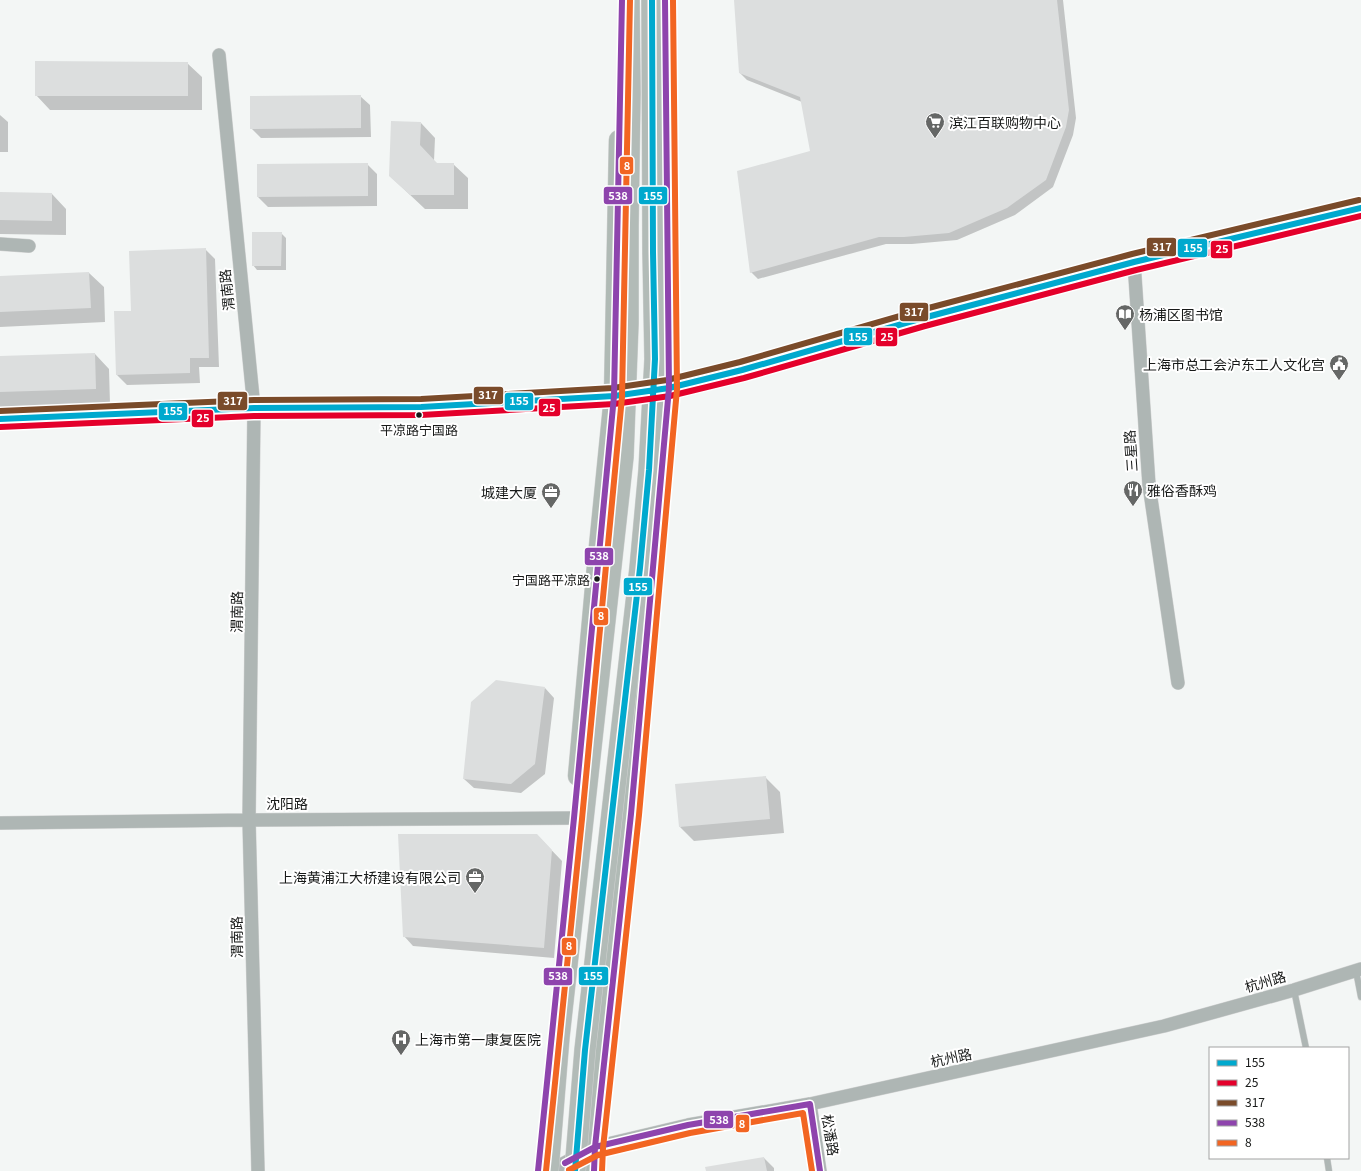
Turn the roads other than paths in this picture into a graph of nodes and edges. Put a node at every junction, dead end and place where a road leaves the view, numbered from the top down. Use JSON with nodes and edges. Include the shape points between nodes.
{"nodes":[{"id":1,"x":622,"y":0,"type":"edge"},
{"id":2,"x":629,"y":0,"type":"edge"},
{"id":3,"x":652,"y":0,"type":"edge"},
{"id":4,"x":665,"y":0,"type":"edge"},
{"id":5,"x":219,"y":55,"type":"dead end"},
{"id":6,"x":1361,"y":208,"type":"edge"},
{"id":7,"x":0,"y":244,"type":"edge"},
{"id":8,"x":29,"y":246,"type":"dead end"},
{"id":9,"x":1134,"y":262,"type":"junction"},
{"id":10,"x":670,"y":388,"type":"junction"},
{"id":11,"x":614,"y":396,"type":"junction"},
{"id":12,"x":254,"y":408,"type":"junction"},
{"id":13,"x":0,"y":419,"type":"edge"},
{"id":14,"x":1178,"y":683,"type":"dead end"},
{"id":15,"x":574,"y":818,"type":"junction"},
{"id":16,"x":249,"y":820,"type":"junction"},
{"id":17,"x":0,"y":823,"type":"edge"},
{"id":18,"x":1358,"y":970,"type":"edge"},
{"id":19,"x":1294,"y":990,"type":"junction"},
{"id":20,"x":1361,"y":997,"type":"edge"},
{"id":21,"x":1306,"y":1047,"type":"edge"},
{"id":22,"x":810,"y":1104,"type":"junction"},
{"id":23,"x":595,"y":1147,"type":"junction"},
{"id":24,"x":1327,"y":1159,"type":"edge"},
{"id":25,"x":258,"y":1171,"type":"edge"},
{"id":26,"x":538,"y":1171,"type":"edge"},
{"id":27,"x":548,"y":1171,"type":"edge"},
{"id":28,"x":575,"y":1171,"type":"edge"},
{"id":29,"x":594,"y":1171,"type":"edge"},
{"id":30,"x":820,"y":1171,"type":"edge"},
{"id":31,"x":1329,"y":1171,"type":"edge"}],
"edges":[{"from":1,"to":11,"type":"main road"},
{"from":2,"to":27,"type":"highway","bridge":true,"via":[[628,323],[624,457],[560,1030]]},
{"from":3,"to":28,"type":"highway","bridge":true,"via":[[655,359],[649,470],[585,1050]]},
{"from":4,"to":10,"type":"main road"},
{"from":5,"to":12,"type":"street","name":"渭南路"},
{"from":6,"to":9,"type":"main road"},
{"from":7,"to":8,"type":"street"},
{"from":9,"to":10,"type":"main road"},
{"from":9,"to":14,"type":"street","name":"三星路","via":[[1149,485]]},
{"from":10,"to":11,"type":"main road"},
{"from":10,"to":23,"type":"main road","via":[[631,814]]},
{"from":11,"to":12,"type":"main road","via":[[420,407]]},
{"from":11,"to":15,"type":"main road"},
{"from":12,"to":13,"type":"main road"},
{"from":12,"to":16,"type":"street","name":"渭南路"},
{"from":15,"to":16,"type":"street","name":"沈阳路"},
{"from":15,"to":26,"type":"main road"},
{"from":16,"to":17,"type":"street","name":"沈阳路"},
{"from":16,"to":25,"type":"street","name":"渭南路"},
{"from":18,"to":19,"type":"street","name":"杭州路"},
{"from":18,"to":20,"type":"lane"},
{"from":19,"to":21,"type":"lane"},
{"from":19,"to":22,"type":"street","name":"杭州路","via":[[1164,1026]]},
{"from":22,"to":23,"type":"street","name":"杭州路","via":[[688,1125]]},
{"from":22,"to":30,"type":"street","name":"松潘路"},
{"from":23,"to":27,"type":"street","name":"杭州路"},
{"from":23,"to":29,"type":"main road"},
{"from":24,"to":31,"type":"lane"}]}
